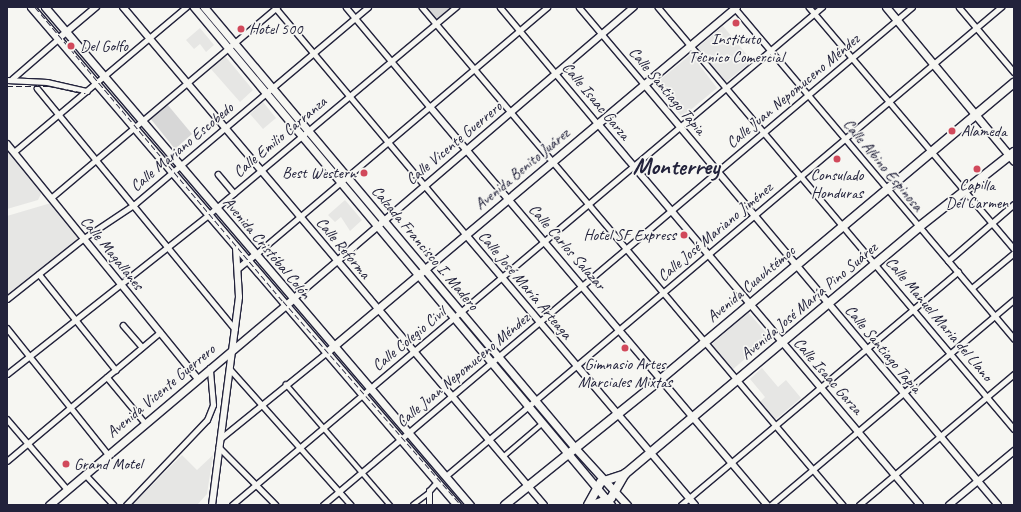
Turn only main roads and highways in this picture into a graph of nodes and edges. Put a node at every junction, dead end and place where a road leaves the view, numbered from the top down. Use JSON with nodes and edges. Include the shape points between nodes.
{"nodes":[{"id":1,"x":31,"y":7,"type":"edge"},
{"id":2,"x":45,"y":7,"type":"edge"},
{"id":3,"x":194,"y":7,"type":"edge"},
{"id":4,"x":204,"y":7,"type":"edge"},
{"id":5,"x":735,"y":7,"type":"edge"},
{"id":6,"x":886,"y":7,"type":"edge"},
{"id":7,"x":1014,"y":82,"type":"edge"},
{"id":8,"x":975,"y":114,"type":"junction"},
{"id":9,"x":1012,"y":156,"type":"edge"},
{"id":10,"x":344,"y":180,"type":"junction"},
{"id":11,"x":421,"y":272,"type":"junction"},
{"id":12,"x":292,"y":299,"type":"junction"},
{"id":13,"x":285,"y":306,"type":"junction"},
{"id":14,"x":333,"y":347,"type":"junction"},
{"id":15,"x":326,"y":353,"type":"junction"},
{"id":16,"x":532,"y":403,"type":"junction"},
{"id":17,"x":573,"y":451,"type":"junction"},
{"id":18,"x":625,"y":474,"type":"junction"},
{"id":19,"x":607,"y":480,"type":"junction"},
{"id":20,"x":597,"y":488,"type":"junction"},
{"id":21,"x":616,"y":491,"type":"junction"},
{"id":22,"x":609,"y":502,"type":"edge"},
{"id":23,"x":48,"y":505,"type":"edge"},
{"id":24,"x":457,"y":505,"type":"edge"},
{"id":25,"x":470,"y":505,"type":"edge"},
{"id":26,"x":505,"y":505,"type":"edge"},
{"id":27,"x":588,"y":505,"type":"edge"},
{"id":28,"x":593,"y":505,"type":"edge"},
{"id":29,"x":627,"y":505,"type":"edge"}],
"edges":[{"from":1,"to":13,"type":"main road","name":"Avenida Cristóbal Colón"},
{"from":2,"to":12,"type":"main road","name":"Avenida Cristóbal Colón"},
{"from":3,"to":10,"type":"main road","name":"Calzada Francisco I. Madero","via":[[302,136]]},
{"from":4,"to":10,"type":"main road","name":"Calzada Francisco I. Madero","via":[[308,131]]},
{"from":5,"to":11,"type":"main road","name":"Avenida Benito Juárez"},
{"from":6,"to":8,"type":"main road"},
{"from":7,"to":8,"type":"highway","name":"Avenida Cuauhtémoc"},
{"from":8,"to":9,"type":"main road"},
{"from":8,"to":17,"type":"highway","name":"Avenida Cuauhtémoc"},
{"from":9,"to":18,"type":"highway","name":"Avenida José María Pino Suárez","via":[[919,227]]},
{"from":10,"to":11,"type":"main road","name":"Calzada Francisco I. Madero","via":[[378,225]]},
{"from":10,"to":11,"type":"main road","name":"Calzada Francisco I. Madero","via":[[384,220]]},
{"from":11,"to":14,"type":"main road","name":"Avenida Benito Juárez"},
{"from":11,"to":16,"type":"main road","name":"Calzada Francisco I. Madero","via":[[493,363]]},
{"from":11,"to":16,"type":"main road","name":"Calzada Francisco I. Madero","via":[[461,312],[499,357]]},
{"from":12,"to":13,"type":"main road","name":"Avenida Vicente Guerrero"},
{"from":12,"to":14,"type":"main road","name":"Avenida Cristóbal Colón"},
{"from":13,"to":15,"type":"main road","name":"Avenida Cristóbal Colón"},
{"from":13,"to":23,"type":"main road","name":"Avenida Vicente Guerrero"},
{"from":14,"to":15,"type":"main road","name":"Avenida Benito Juárez"},
{"from":14,"to":25,"type":"main road","name":"Avenida Cristóbal Colón"},
{"from":15,"to":24,"type":"main road","name":"Avenida Cristóbal Colón"},
{"from":16,"to":17,"type":"main road","name":"Calzada Francisco I. Madero"},
{"from":16,"to":17,"type":"main road","name":"Calzada Francisco I. Madero","via":[[543,422]]},
{"from":17,"to":19,"type":"main road","name":"Calzada Francisco I. Madero"},
{"from":17,"to":20,"type":"main road","name":"Calzada Francisco I. Madero"},
{"from":17,"to":26,"type":"highway","name":"Avenida Cuauhtémoc"},
{"from":18,"to":19,"type":"highway","name":"Avenida José María Pino Suárez"},
{"from":18,"to":21,"type":"highway","name":"Avenida José María Pino Suárez"},
{"from":19,"to":20,"type":"highway","name":"Avenida José María Pino Suárez"},
{"from":19,"to":21,"type":"main road","name":"Calzada Francisco I. Madero"},
{"from":20,"to":22,"type":"main road","name":"Calzada Francisco I. Madero"},
{"from":20,"to":27,"type":"highway","name":"Avenida José María Pino Suárez"},
{"from":21,"to":22,"type":"highway","name":"Avenida José María Pino Suárez"},
{"from":21,"to":29,"type":"main road","name":"Calzada Francisco I. Madero"},
{"from":22,"to":28,"type":"highway","name":"Avenida José María Pino Suárez"}]}
